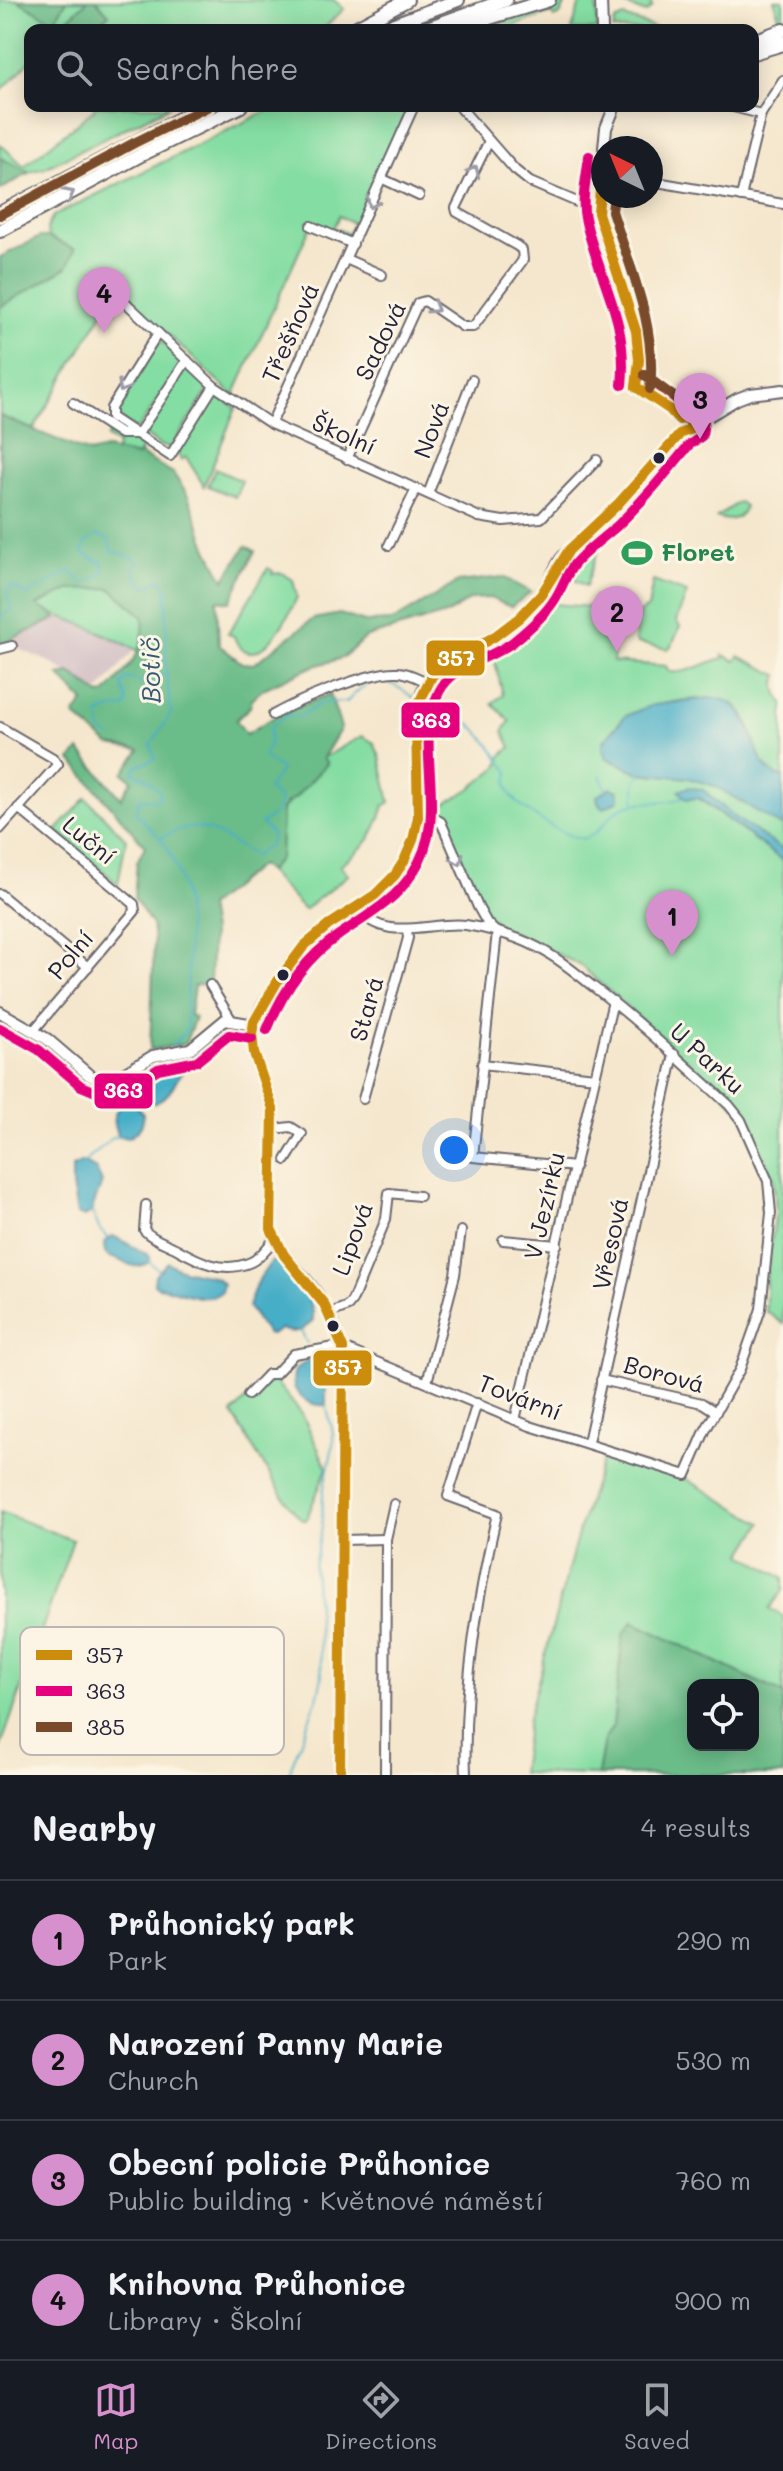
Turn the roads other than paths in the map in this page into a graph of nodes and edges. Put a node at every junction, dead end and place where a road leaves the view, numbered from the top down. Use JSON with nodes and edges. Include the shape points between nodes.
{"nodes":[{"id":1,"x":407,"y":0,"type":"edge"},
{"id":2,"x":414,"y":0,"type":"edge"},
{"id":3,"x":458,"y":0,"type":"edge"},
{"id":4,"x":506,"y":0,"type":"edge"},
{"id":5,"x":549,"y":0,"type":"edge"},
{"id":6,"x":603,"y":0,"type":"edge"},
{"id":7,"x":375,"y":24,"type":"edge"},
{"id":8,"x":376,"y":24,"type":"edge"},
{"id":9,"x":377,"y":24,"type":"edge"},
{"id":10,"x":439,"y":24,"type":"edge"},
{"id":11,"x":470,"y":24,"type":"edge"},
{"id":12,"x":604,"y":24,"type":"edge"},
{"id":13,"x":783,"y":30,"type":"edge"},
{"id":14,"x":759,"y":39,"type":"edge"},
{"id":15,"x":783,"y":43,"type":"edge"},
{"id":16,"x":759,"y":50,"type":"edge"},
{"id":17,"x":783,"y":80,"type":"edge"},
{"id":18,"x":193,"y":112,"type":"edge"},
{"id":19,"x":229,"y":112,"type":"edge"},
{"id":20,"x":411,"y":112,"type":"edge"},
{"id":21,"x":464,"y":112,"type":"edge"},
{"id":22,"x":607,"y":112,"type":"edge"},
{"id":23,"x":613,"y":112,"type":"edge"},
{"id":24,"x":753,"y":112,"type":"edge"},
{"id":25,"x":761,"y":114,"type":"junction"},
{"id":26,"x":606,"y":129,"type":"junction"},
{"id":27,"x":605,"y":136,"type":"edge"},
{"id":28,"x":489,"y":141,"type":"junction"},
{"id":29,"x":383,"y":179,"type":"junction"},
{"id":30,"x":663,"y":183,"type":"edge"},
{"id":31,"x":419,"y":196,"type":"dead end"},
{"id":32,"x":741,"y":197,"type":"junction"},
{"id":33,"x":783,"y":204,"type":"edge"},
{"id":34,"x":598,"y":208,"type":"edge"},
{"id":35,"x":598,"y":211,"type":"junction"},
{"id":36,"x":0,"y":213,"type":"edge"},
{"id":37,"x":311,"y":226,"type":"dead end"},
{"id":38,"x":0,"y":231,"type":"edge"},
{"id":39,"x":353,"y":244,"type":"junction"},
{"id":40,"x":346,"y":259,"type":"junction"},
{"id":41,"x":382,"y":275,"type":"dead end"},
{"id":42,"x":122,"y":299,"type":"dead end"},
{"id":43,"x":158,"y":333,"type":"junction"},
{"id":44,"x":187,"y":360,"type":"junction"},
{"id":45,"x":472,"y":380,"type":"dead end"},
{"id":46,"x":214,"y":386,"type":"junction"},
{"id":47,"x":783,"y":390,"type":"edge"},
{"id":48,"x":73,"y":403,"type":"dead end"},
{"id":49,"x":679,"y":420,"type":"junction"},
{"id":50,"x":271,"y":424,"type":"junction"},
{"id":51,"x":692,"y":426,"type":"junction"},
{"id":52,"x":681,"y":433,"type":"junction"},
{"id":53,"x":138,"y":434,"type":"junction"},
{"id":54,"x":347,"y":459,"type":"junction"},
{"id":55,"x":597,"y":460,"type":"dead end"},
{"id":56,"x":416,"y":489,"type":"junction"},
{"id":57,"x":428,"y":494,"type":"junction"},
{"id":58,"x":389,"y":545,"type":"dead end"},
{"id":59,"x":12,"y":646,"type":"dead end"},
{"id":60,"x":0,"y":649,"type":"edge"},
{"id":61,"x":425,"y":687,"type":"junction"},
{"id":62,"x":273,"y":715,"type":"dead end"},
{"id":63,"x":0,"y":727,"type":"edge"},
{"id":64,"x":18,"y":808,"type":"junction"},
{"id":65,"x":418,"y":808,"type":"junction"},
{"id":66,"x":0,"y":829,"type":"edge"},
{"id":67,"x":0,"y":894,"type":"edge"},
{"id":68,"x":134,"y":904,"type":"joint"},
{"id":69,"x":357,"y":909,"type":"junction"},
{"id":70,"x":407,"y":930,"type":"junction"},
{"id":71,"x":497,"y":932,"type":"junction"},
{"id":72,"x":88,"y":967,"type":"junction"},
{"id":73,"x":210,"y":985,"type":"dead end"},
{"id":74,"x":613,"y":1001,"type":"junction"},
{"id":75,"x":0,"y":1012,"type":"edge"},
{"id":76,"x":231,"y":1019,"type":"junction"},
{"id":77,"x":254,"y":1025,"type":"junction"},
{"id":78,"x":34,"y":1030,"type":"junction"},
{"id":79,"x":674,"y":1054,"type":"junction"},
{"id":80,"x":482,"y":1064,"type":"junction"},
{"id":81,"x":595,"y":1077,"type":"junction"},
{"id":82,"x":363,"y":1099,"type":"dead end"},
{"id":83,"x":273,"y":1129,"type":"junction"},
{"id":84,"x":286,"y":1160,"type":"dead end"},
{"id":85,"x":575,"y":1167,"type":"junction"},
{"id":86,"x":419,"y":1196,"type":"dead end"},
{"id":87,"x":146,"y":1205,"type":"dead end"},
{"id":88,"x":461,"y":1231,"type":"dead end"},
{"id":89,"x":274,"y":1240,"type":"junction"},
{"id":90,"x":503,"y":1240,"type":"dead end"},
{"id":91,"x":557,"y":1245,"type":"junction"},
{"id":92,"x":328,"y":1314,"type":"junction"},
{"id":93,"x":343,"y":1348,"type":"junction"},
{"id":94,"x":601,"y":1380,"type":"junction"},
{"id":95,"x":427,"y":1382,"type":"junction"},
{"id":96,"x":248,"y":1395,"type":"dead end"},
{"id":97,"x":477,"y":1403,"type":"junction"},
{"id":98,"x":716,"y":1412,"type":"junction"},
{"id":99,"x":515,"y":1420,"type":"junction"},
{"id":100,"x":588,"y":1442,"type":"junction"},
{"id":101,"x":686,"y":1475,"type":"joint"},
{"id":102,"x":394,"y":1504,"type":"dead end"},
{"id":103,"x":386,"y":1539,"type":"junction"},
{"id":104,"x":342,"y":1540,"type":"junction"},
{"id":105,"x":340,"y":1775,"type":"edge"},
{"id":106,"x":385,"y":1775,"type":"edge"},
{"id":107,"x":466,"y":1775,"type":"edge"}],
"edges":[{"from":1,"to":7,"type":"highway"},
{"from":2,"to":8,"type":"highway"},
{"from":3,"to":9,"type":"highway"},
{"from":4,"to":10,"type":"highway"},
{"from":5,"to":11,"type":"highway"},
{"from":6,"to":12,"type":"street"},
{"from":13,"to":14,"type":"highway"},
{"from":15,"to":16,"type":"highway"},
{"from":17,"to":25,"type":"street"},
{"from":18,"to":36,"type":"highway"},
{"from":38,"to":19,"type":"highway","one_way":true},
{"from":20,"to":29,"type":"street","name":"Třešňová"},
{"from":21,"to":28,"type":"street"},
{"from":22,"to":26,"type":"street"},
{"from":23,"to":26,"type":"street"},
{"from":24,"to":25,"type":"street"},
{"from":25,"to":32,"type":"street"},
{"from":26,"to":27,"type":"street"},
{"from":28,"to":35,"type":"street","via":[[530,182]]},
{"from":54,"to":28,"type":"street","name":"Sadová","one_way":true,"via":[[418,303],[425,301],[463,327],[473,327],[523,260],[517,246],[457,212]]},
{"from":29,"to":31,"type":"street"},
{"from":29,"to":39,"type":"street","name":"Třešňová","one_way":true},
{"from":30,"to":32,"type":"street"},
{"from":32,"to":33,"type":"street"},
{"from":34,"to":35,"type":"street"},
{"from":35,"to":49,"type":"street","via":[[636,331],[636,387]]},
{"from":37,"to":39,"type":"street"},
{"from":39,"to":40,"type":"street","name":"Třešňová"},
{"from":40,"to":41,"type":"street"},
{"from":40,"to":50,"type":"street","name":"Třešňová"},
{"from":42,"to":43,"type":"street","name":"Školní"},
{"from":43,"to":44,"type":"street","name":"Školní"},
{"from":43,"to":53,"type":"street","one_way":true,"via":[[110,413]]},
{"from":44,"to":46,"type":"street","name":"Školní"},
{"from":44,"to":53,"type":"street"},
{"from":45,"to":57,"type":"street","name":"Nová"},
{"from":46,"to":50,"type":"street","name":"Školní"},
{"from":46,"to":53,"type":"street","via":[[170,456]]},
{"from":47,"to":51,"type":"street","via":[[737,399]]},
{"from":48,"to":53,"type":"street","via":[[121,434]]},
{"from":49,"to":51,"type":"street","via":[[688,419]]},
{"from":49,"to":52,"type":"street"},
{"from":50,"to":54,"type":"street","name":"Školní"},
{"from":51,"to":52,"type":"street"},
{"from":52,"to":61,"type":"street","via":[[626,496],[567,551],[542,594],[518,619],[446,663]]},
{"from":54,"to":56,"type":"street","name":"Školní"},
{"from":55,"to":57,"type":"street","name":"Školní","via":[[541,518],[479,517]]},
{"from":56,"to":57,"type":"street","name":"Školní"},
{"from":56,"to":58,"type":"street"},
{"from":59,"to":60,"type":"street"},
{"from":61,"to":62,"type":"street","via":[[395,671],[338,686]]},
{"from":61,"to":65,"type":"street","via":[[417,710]]},
{"from":63,"to":64,"type":"street","via":[[58,764]]},
{"from":64,"to":66,"type":"street"},
{"from":64,"to":68,"type":"street","name":"Luční"},
{"from":65,"to":69,"type":"street","via":[[406,858],[382,889]]},
{"from":65,"to":71,"type":"street","one_way":true,"via":[[441,822],[478,907]]},
{"from":67,"to":72,"type":"street"},
{"from":68,"to":72,"type":"street","name":"Polní","via":[[135,911]]},
{"from":69,"to":70,"type":"street","name":"U Parku","via":[[371,922]]},
{"from":69,"to":77,"type":"street","via":[[317,934],[295,956]]},
{"from":70,"to":71,"type":"street","name":"U Parku","via":[[465,925]]},
{"from":70,"to":82,"type":"street","name":"Stará"},
{"from":71,"to":74,"type":"street","name":"U Parku","via":[[557,958]]},
{"from":71,"to":80,"type":"street"},
{"from":72,"to":78,"type":"street","name":"Polní"},
{"from":73,"to":76,"type":"street"},
{"from":74,"to":79,"type":"street","name":"U Parku"},
{"from":74,"to":81,"type":"street","name":"V Jezírku"},
{"from":75,"to":78,"type":"street"},
{"from":76,"to":77,"type":"street"},
{"from":76,"to":78,"type":"street","via":[[190,1049],[153,1056],[105,1082]]},
{"from":77,"to":83,"type":"street","via":[[255,1056],[270,1092]]},
{"from":79,"to":94,"type":"street","name":"Vřesová"},
{"from":79,"to":98,"type":"street","name":"U Parku","via":[[741,1120],[768,1181],[771,1213],[761,1309],[740,1369]]},
{"from":80,"to":81,"type":"street"},
{"from":80,"to":85,"type":"street","via":[[473,1157]]},
{"from":81,"to":85,"type":"street","name":"V Jezírku"},
{"from":83,"to":84,"type":"street","via":[[291,1127],[302,1134]]},
{"from":83,"to":89,"type":"street"},
{"from":85,"to":91,"type":"street","name":"V Jezírku"},
{"from":86,"to":92,"type":"street","name":"Lipová","via":[[389,1193],[386,1219],[352,1301]]},
{"from":87,"to":89,"type":"street","via":[[144,1230],[151,1238],[200,1262],[251,1262]]},
{"from":88,"to":95,"type":"street"},
{"from":89,"to":92,"type":"street"},
{"from":90,"to":91,"type":"street"},
{"from":91,"to":99,"type":"street","name":"V Jezírku"},
{"from":92,"to":93,"type":"street"},
{"from":93,"to":95,"type":"street","name":"Tovární"},
{"from":93,"to":96,"type":"street","via":[[294,1354]]},
{"from":93,"to":104,"type":"street"},
{"from":94,"to":98,"type":"street","name":"Borová","via":[[702,1403]]},
{"from":94,"to":100,"type":"street","name":"Vřesová"},
{"from":95,"to":97,"type":"street","name":"Tovární"},
{"from":97,"to":99,"type":"street","name":"Tovární"},
{"from":97,"to":107,"type":"street","via":[[448,1496],[497,1514],[472,1652]]},
{"from":98,"to":101,"type":"street","name":"U Parku"},
{"from":99,"to":100,"type":"street","name":"Tovární"},
{"from":100,"to":101,"type":"street","name":"Tovární"},
{"from":102,"to":103,"type":"street"},
{"from":103,"to":104,"type":"street"},
{"from":103,"to":106,"type":"street"},
{"from":104,"to":105,"type":"street"}]}
